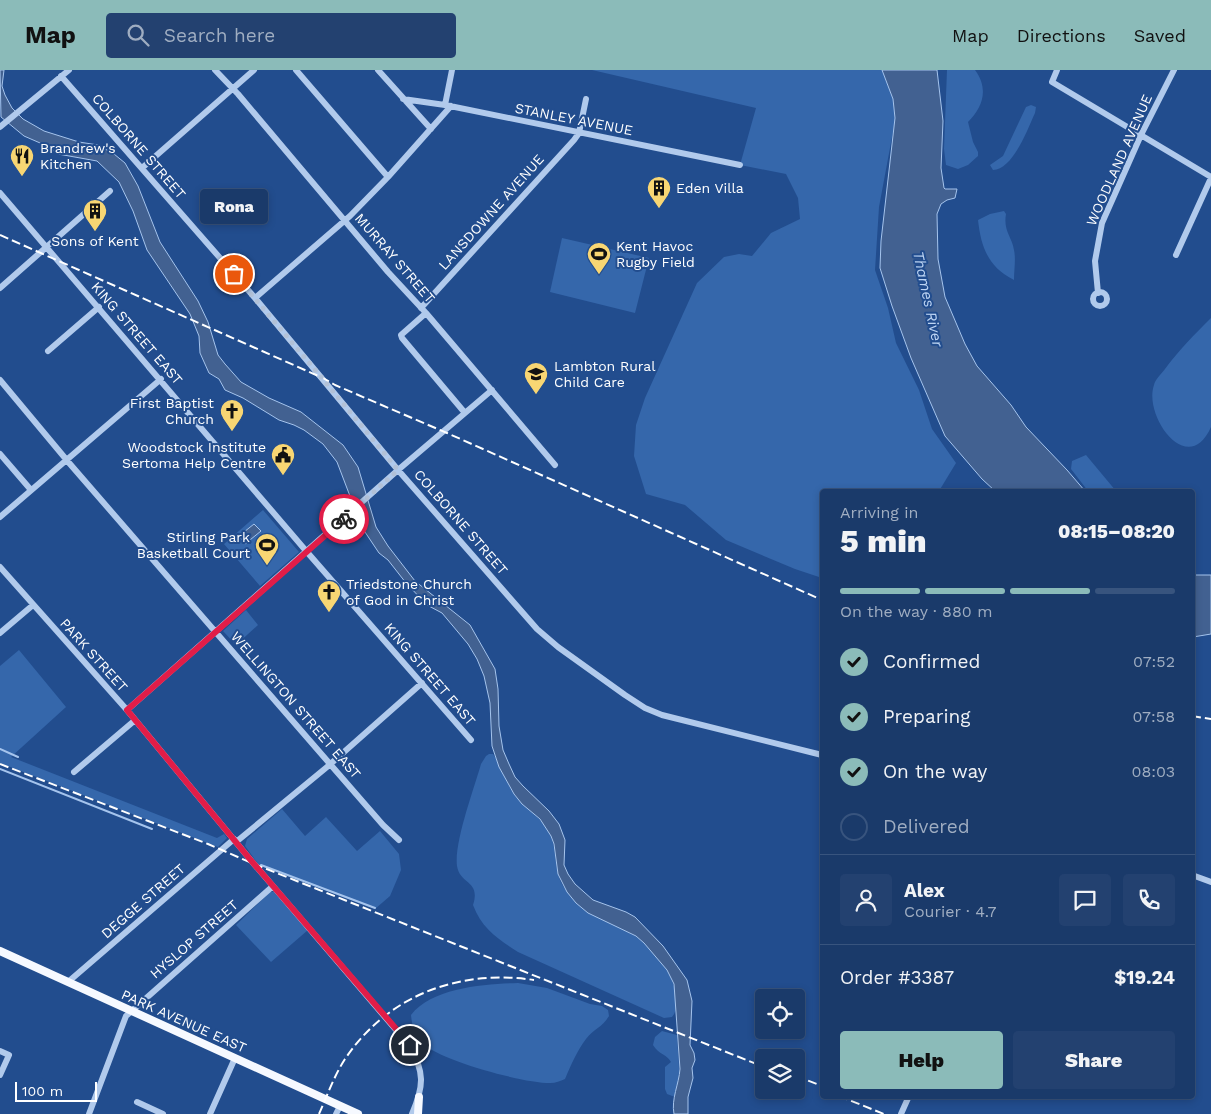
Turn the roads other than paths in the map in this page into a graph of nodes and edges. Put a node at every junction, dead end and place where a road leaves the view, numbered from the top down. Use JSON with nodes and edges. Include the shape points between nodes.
{"nodes":[{"id":1,"x":69,"y":70,"type":"edge"},
{"id":2,"x":215,"y":70,"type":"edge"},
{"id":3,"x":254,"y":70,"type":"edge"},
{"id":4,"x":296,"y":70,"type":"edge"},
{"id":5,"x":378,"y":70,"type":"edge"},
{"id":6,"x":452,"y":70,"type":"edge"},
{"id":7,"x":1057,"y":70,"type":"edge"},
{"id":8,"x":1174,"y":70,"type":"edge"},
{"id":9,"x":61,"y":76,"type":"junction"},
{"id":10,"x":232,"y":89,"type":"junction"},
{"id":11,"x":403,"y":99,"type":"junction"},
{"id":12,"x":586,"y":99,"type":"dead end"},
{"id":13,"x":448,"y":106,"type":"junction"},
{"id":14,"x":1,"y":126,"type":"edge"},
{"id":15,"x":430,"y":129,"type":"junction"},
{"id":16,"x":579,"y":133,"type":"junction"},
{"id":17,"x":1141,"y":135,"type":"junction"},
{"id":18,"x":740,"y":165,"type":"dead end"},
{"id":19,"x":142,"y":168,"type":"junction"},
{"id":20,"x":388,"y":177,"type":"junction"},
{"id":21,"x":1211,"y":178,"type":"edge"},
{"id":22,"x":110,"y":191,"type":"dead end"},
{"id":23,"x":0,"y":193,"type":"edge"},
{"id":24,"x":345,"y":220,"type":"junction"},
{"id":25,"x":46,"y":248,"type":"junction"},
{"id":26,"x":1176,"y":255,"type":"dead end"},
{"id":27,"x":0,"y":288,"type":"edge"},
{"id":28,"x":1098,"y":293,"type":"dead end"},
{"id":29,"x":255,"y":298,"type":"junction"},
{"id":30,"x":99,"y":307,"type":"junction"},
{"id":31,"x":421,"y":308,"type":"junction"},
{"id":32,"x":426,"y":313,"type":"junction"},
{"id":33,"x":48,"y":351,"type":"dead end"},
{"id":34,"x":160,"y":379,"type":"junction"},
{"id":35,"x":0,"y":380,"type":"edge"},
{"id":36,"x":492,"y":390,"type":"junction"},
{"id":37,"x":465,"y":414,"type":"junction"},
{"id":38,"x":0,"y":454,"type":"edge"},
{"id":39,"x":67,"y":460,"type":"junction"},
{"id":40,"x":555,"y":465,"type":"dead end"},
{"id":41,"x":398,"y":470,"type":"junction"},
{"id":42,"x":31,"y":490,"type":"junction"},
{"id":43,"x":0,"y":517,"type":"edge"},
{"id":44,"x":307,"y":552,"type":"junction"},
{"id":45,"x":0,"y":567,"type":"edge"},
{"id":46,"x":33,"y":605,"type":"junction"},
{"id":47,"x":216,"y":631,"type":"junction"},
{"id":48,"x":0,"y":633,"type":"edge"},
{"id":49,"x":422,"y":683,"type":"junction"},
{"id":50,"x":127,"y":710,"type":"junction"},
{"id":51,"x":134,"y":721,"type":"junction"},
{"id":52,"x":471,"y":740,"type":"dead end"},
{"id":53,"x":820,"y":755,"type":"edge"},
{"id":54,"x":330,"y":764,"type":"junction"},
{"id":55,"x":74,"y":772,"type":"dead end"},
{"id":56,"x":235,"y":840,"type":"junction"},
{"id":57,"x":399,"y":840,"type":"dead end"},
{"id":58,"x":1195,"y":876,"type":"edge"},
{"id":59,"x":1211,"y":882,"type":"edge"},
{"id":60,"x":273,"y":886,"type":"junction"},
{"id":61,"x":0,"y":951,"type":"edge"},
{"id":62,"x":68,"y":982,"type":"junction"},
{"id":63,"x":132,"y":1010,"type":"junction"},
{"id":64,"x":0,"y":1051,"type":"edge"},
{"id":65,"x":235,"y":1058,"type":"junction"},
{"id":66,"x":0,"y":1076,"type":"edge"},
{"id":67,"x":419,"y":1097,"type":"junction"},
{"id":68,"x":908,"y":1099,"type":"edge"},
{"id":69,"x":137,"y":1102,"type":"dead end"},
{"id":70,"x":340,"y":1106,"type":"junction"},
{"id":71,"x":89,"y":1114,"type":"edge"},
{"id":72,"x":164,"y":1114,"type":"edge"},
{"id":73,"x":210,"y":1114,"type":"edge"},
{"id":74,"x":336,"y":1114,"type":"edge"},
{"id":75,"x":358,"y":1114,"type":"edge"},
{"id":76,"x":412,"y":1114,"type":"edge"},
{"id":77,"x":418,"y":1114,"type":"edge"},
{"id":78,"x":901,"y":1114,"type":"edge"}],
"edges":[{"from":1,"to":9,"type":"street"},
{"from":2,"to":10,"type":"street","name":"MURRAY STREET"},
{"from":3,"to":10,"type":"street"},
{"from":4,"to":20,"type":"street"},
{"from":5,"to":11,"type":"street"},
{"from":6,"to":13,"type":"street"},
{"from":7,"to":17,"type":"street","via":[[1052,82]]},
{"from":8,"to":17,"type":"street","name":"WOODLAND AVENUE"},
{"from":9,"to":14,"type":"street"},
{"from":9,"to":19,"type":"street","name":"COLBORNE STREET"},
{"from":10,"to":19,"type":"street"},
{"from":10,"to":24,"type":"street","name":"MURRAY STREET"},
{"from":11,"to":13,"type":"street","name":"STANLEY AVENUE"},
{"from":11,"to":15,"type":"street"},
{"from":12,"to":16,"type":"street"},
{"from":13,"to":15,"type":"street"},
{"from":13,"to":16,"type":"street","name":"STANLEY AVENUE"},
{"from":15,"to":20,"type":"street"},
{"from":16,"to":18,"type":"street","name":"STANLEY AVENUE"},
{"from":16,"to":31,"type":"street","name":"LANSDOWNE AVENUE"},
{"from":17,"to":21,"type":"street"},
{"from":17,"to":28,"type":"street","name":"WOODLAND AVENUE","via":[[1099,233],[1095,261]]},
{"from":19,"to":29,"type":"street","name":"COLBORNE STREET"},
{"from":20,"to":24,"type":"street"},
{"from":21,"to":26,"type":"street"},
{"from":22,"to":25,"type":"street"},
{"from":23,"to":25,"type":"street","name":"KING STREET EAST"},
{"from":24,"to":29,"type":"street"},
{"from":24,"to":31,"type":"street","name":"MURRAY STREET"},
{"from":25,"to":27,"type":"street"},
{"from":25,"to":30,"type":"street","name":"KING STREET EAST"},
{"from":29,"to":41,"type":"street","name":"COLBORNE STREET"},
{"from":30,"to":33,"type":"street"},
{"from":30,"to":34,"type":"street","name":"KING STREET EAST"},
{"from":31,"to":32,"type":"street","name":"MURRAY STREET"},
{"from":32,"to":36,"type":"street","name":"MURRAY STREET"},
{"from":32,"to":37,"type":"street","via":[[401,335],[402,338]]},
{"from":34,"to":39,"type":"street"},
{"from":34,"to":44,"type":"street","name":"KING STREET EAST"},
{"from":35,"to":39,"type":"street","name":"WELLINGTON STREET EAST"},
{"from":36,"to":37,"type":"street"},
{"from":36,"to":40,"type":"street","name":"MURRAY STREET"},
{"from":37,"to":41,"type":"street"},
{"from":38,"to":42,"type":"street"},
{"from":39,"to":42,"type":"street"},
{"from":39,"to":47,"type":"street","name":"WELLINGTON STREET EAST"},
{"from":41,"to":44,"type":"street"},
{"from":41,"to":53,"type":"street","name":"COLBORNE STREET","via":[[537,629],[645,708],[662,716]]},
{"from":42,"to":43,"type":"street"},
{"from":44,"to":47,"type":"street"},
{"from":44,"to":49,"type":"street","name":"KING STREET EAST"},
{"from":45,"to":46,"type":"street","name":"PARK STREET"},
{"from":46,"to":48,"type":"street"},
{"from":46,"to":50,"type":"street","name":"PARK STREET"},
{"from":47,"to":50,"type":"street"},
{"from":47,"to":54,"type":"street","name":"WELLINGTON STREET EAST"},
{"from":49,"to":52,"type":"street","name":"KING STREET EAST"},
{"from":49,"to":54,"type":"street","name":"DEGGE STREET"},
{"from":50,"to":51,"type":"street","name":"PARK STREET"},
{"from":51,"to":55,"type":"street"},
{"from":51,"to":56,"type":"street","name":"PARK STREET"},
{"from":54,"to":56,"type":"street","name":"DEGGE STREET"},
{"from":54,"to":57,"type":"street","name":"WELLINGTON STREET EAST"},
{"from":56,"to":60,"type":"street","name":"PARK STREET"},
{"from":56,"to":62,"type":"street","name":"DEGGE STREET"},
{"from":58,"to":59,"type":"street"},
{"from":60,"to":63,"type":"street","name":"HYSLOP STREET"},
{"from":60,"to":67,"type":"street","name":"PARK STREET","via":[[410,1045],[418,1060],[422,1080]]},
{"from":61,"to":62,"type":"main road","name":"PARK AVENUE EAST"},
{"from":62,"to":63,"type":"main road","name":"PARK AVENUE EAST"},
{"from":63,"to":65,"type":"main road","name":"PARK AVENUE EAST"},
{"from":63,"to":71,"type":"street","name":"HYSLOP STREET","via":[[126,1016]]},
{"from":64,"to":66,"type":"street","via":[[9,1055]]},
{"from":65,"to":70,"type":"main road","name":"PARK AVENUE EAST"},
{"from":65,"to":73,"type":"street"},
{"from":67,"to":76,"type":"street"},
{"from":67,"to":77,"type":"main road"},
{"from":68,"to":78,"type":"street"},
{"from":69,"to":72,"type":"street"},
{"from":70,"to":74,"type":"street"},
{"from":70,"to":75,"type":"main road","name":"PARK AVENUE EAST"}]}
